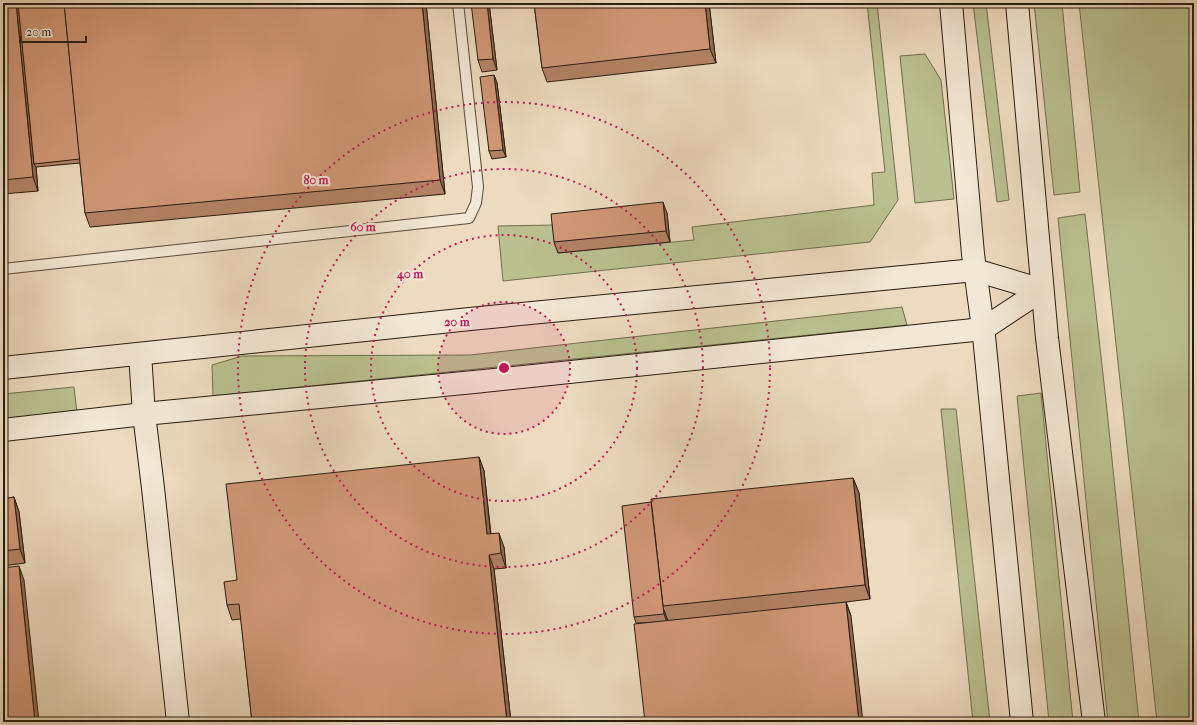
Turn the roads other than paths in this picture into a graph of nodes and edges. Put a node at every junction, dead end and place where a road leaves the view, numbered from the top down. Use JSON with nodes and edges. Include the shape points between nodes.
{"nodes":[{"id":1,"x":458,"y":3,"type":"edge"},
{"id":2,"x":951,"y":3,"type":"edge"},
{"id":3,"x":1017,"y":3,"type":"edge"},
{"id":4,"x":3,"y":269,"type":"edge"},
{"id":5,"x":975,"y":270,"type":"junction"},
{"id":6,"x":1042,"y":290,"type":"junction"},
{"id":7,"x":983,"y":329,"type":"junction"},
{"id":8,"x":140,"y":354,"type":"junction"},
{"id":9,"x":3,"y":368,"type":"edge"},
{"id":10,"x":144,"y":414,"type":"junction"},
{"id":11,"x":3,"y":430,"type":"edge"},
{"id":12,"x":178,"y":722,"type":"edge"},
{"id":13,"x":1022,"y":722,"type":"edge"},
{"id":14,"x":1094,"y":722,"type":"edge"}],
"edges":[{"from":1,"to":4,"type":"lane","via":[[478,187],[476,203],[469,218]]},
{"from":2,"to":5,"type":"street"},
{"from":3,"to":6,"type":"street"},
{"from":5,"to":6,"type":"street"},
{"from":5,"to":7,"type":"street"},
{"from":5,"to":8,"type":"street"},
{"from":6,"to":7,"type":"street"},
{"from":6,"to":14,"type":"street"},
{"from":7,"to":10,"type":"street"},
{"from":7,"to":13,"type":"street"},
{"from":8,"to":9,"type":"street"},
{"from":8,"to":10,"type":"street"},
{"from":10,"to":11,"type":"street"},
{"from":10,"to":12,"type":"street"}]}
